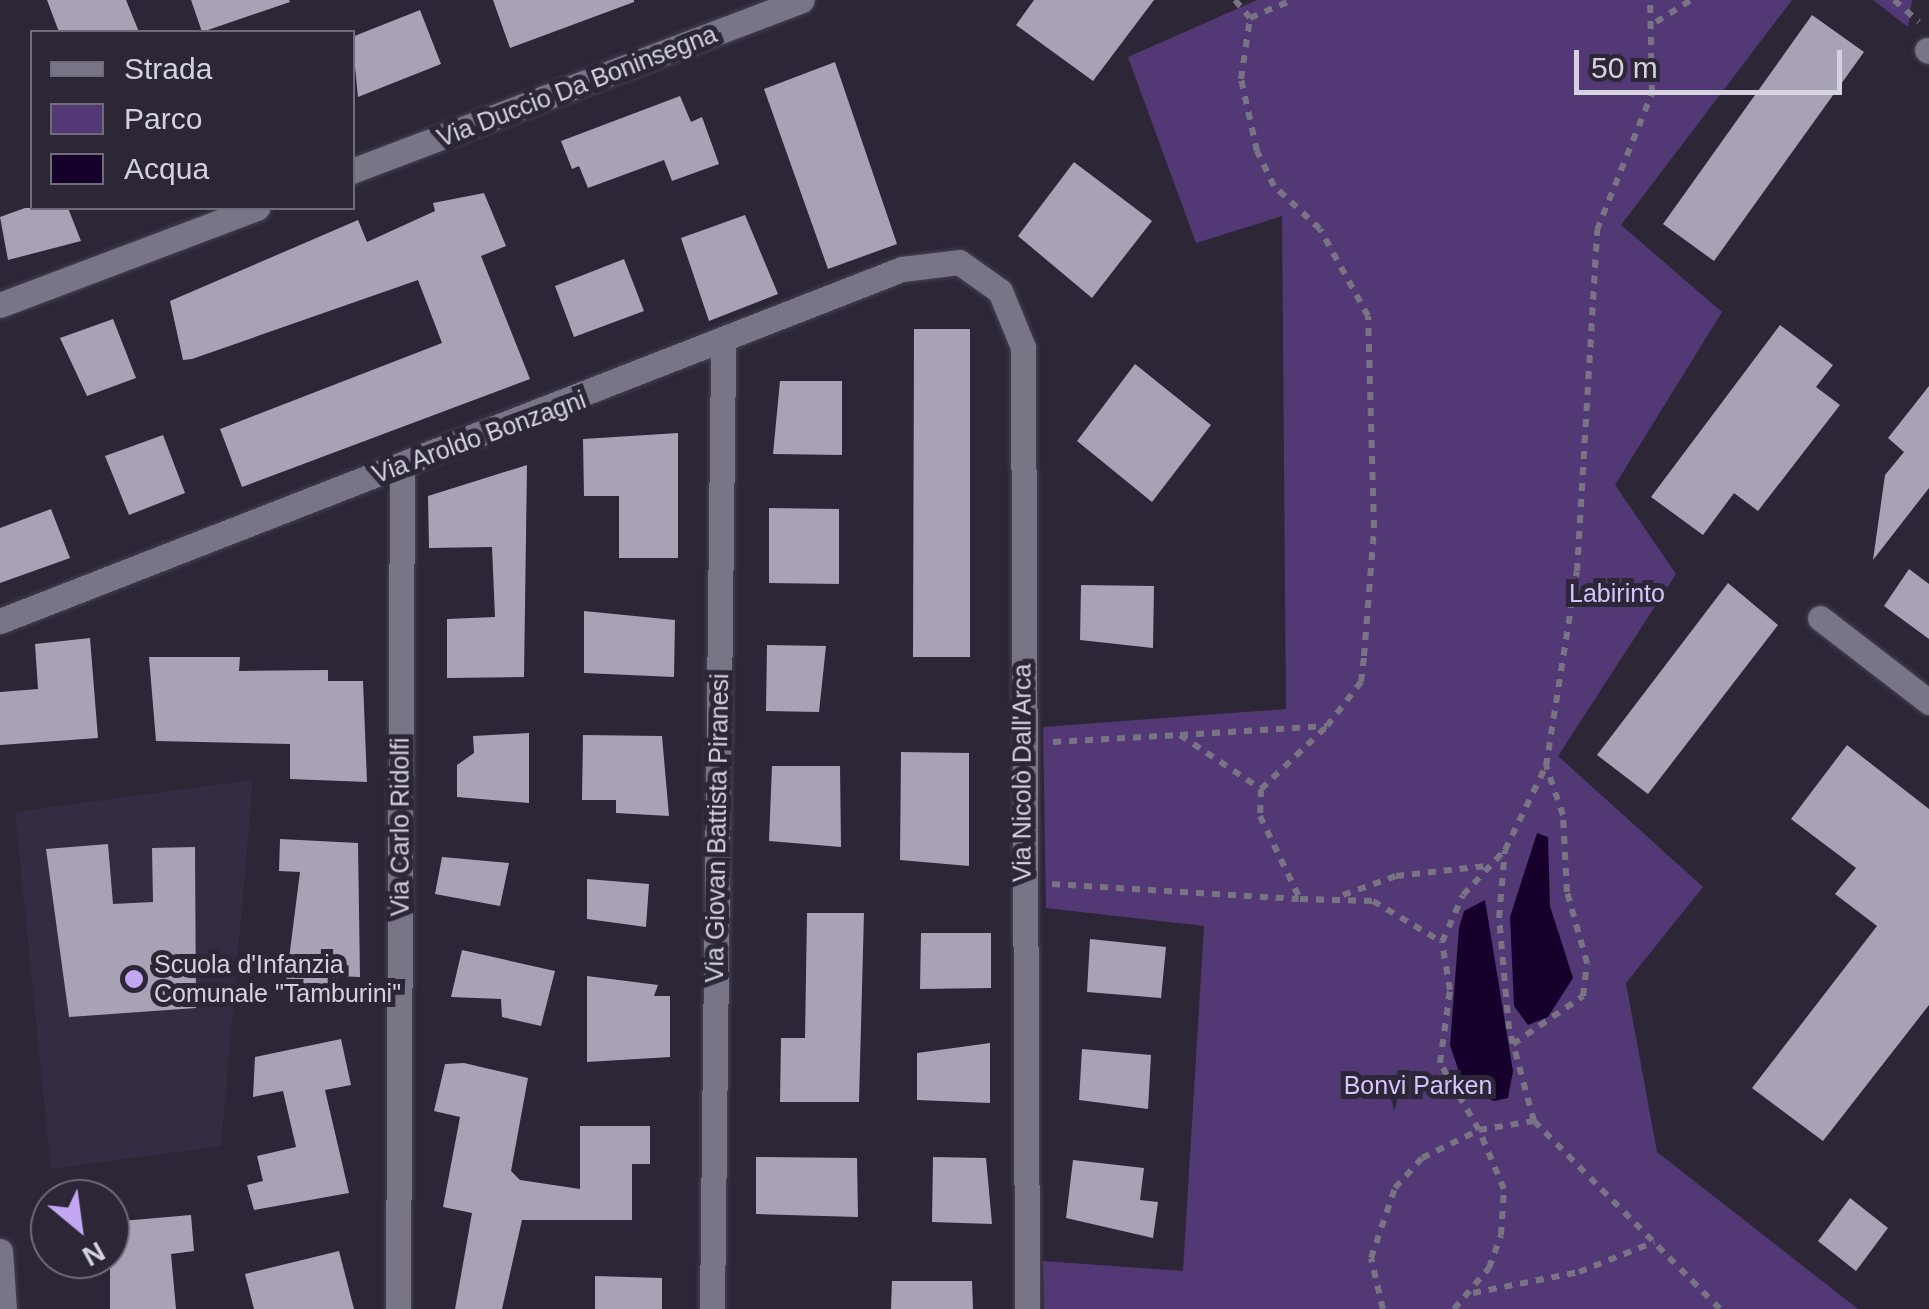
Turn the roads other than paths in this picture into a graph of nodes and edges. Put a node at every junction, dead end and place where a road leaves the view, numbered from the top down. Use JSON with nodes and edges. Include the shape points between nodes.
{"nodes":[{"id":1,"x":802,"y":0,"type":"edge"},
{"id":2,"x":355,"y":170,"type":"edge"},
{"id":3,"x":252,"y":210,"type":"edge"},
{"id":4,"x":959,"y":262,"type":"joint"},
{"id":5,"x":0,"y":305,"type":"edge"},
{"id":6,"x":723,"y":347,"type":"junction"},
{"id":7,"x":402,"y":466,"type":"junction"},
{"id":8,"x":1820,"y":618,"type":"dead end"},
{"id":9,"x":0,"y":620,"type":"edge"},
{"id":10,"x":1929,"y":702,"type":"edge"},
{"id":11,"x":0,"y":1251,"type":"edge"},
{"id":12,"x":4,"y":1309,"type":"edge"},
{"id":13,"x":398,"y":1309,"type":"edge"},
{"id":14,"x":712,"y":1309,"type":"edge"},
{"id":15,"x":1027,"y":1309,"type":"edge"}],
"edges":[{"from":1,"to":2,"type":"street","name":"Via Duccio Da Boninsegna"},
{"from":3,"to":5,"type":"street"},
{"from":4,"to":6,"type":"street","name":"Via Aroldo Bonzagni","via":[[902,270]]},
{"from":4,"to":15,"type":"street","name":"Via Nicolò Dall'Arca","via":[[1000,291],[1024,347]]},
{"from":6,"to":7,"type":"street","name":"Via Aroldo Bonzagni"},
{"from":6,"to":14,"type":"street","name":"Via Giovan Battista Piranesi"},
{"from":7,"to":9,"type":"street","name":"Via Aroldo Bonzagni"},
{"from":7,"to":13,"type":"street","name":"Via Carlo Ridolfi"},
{"from":8,"to":10,"type":"street"},
{"from":11,"to":12,"type":"street"}]}
